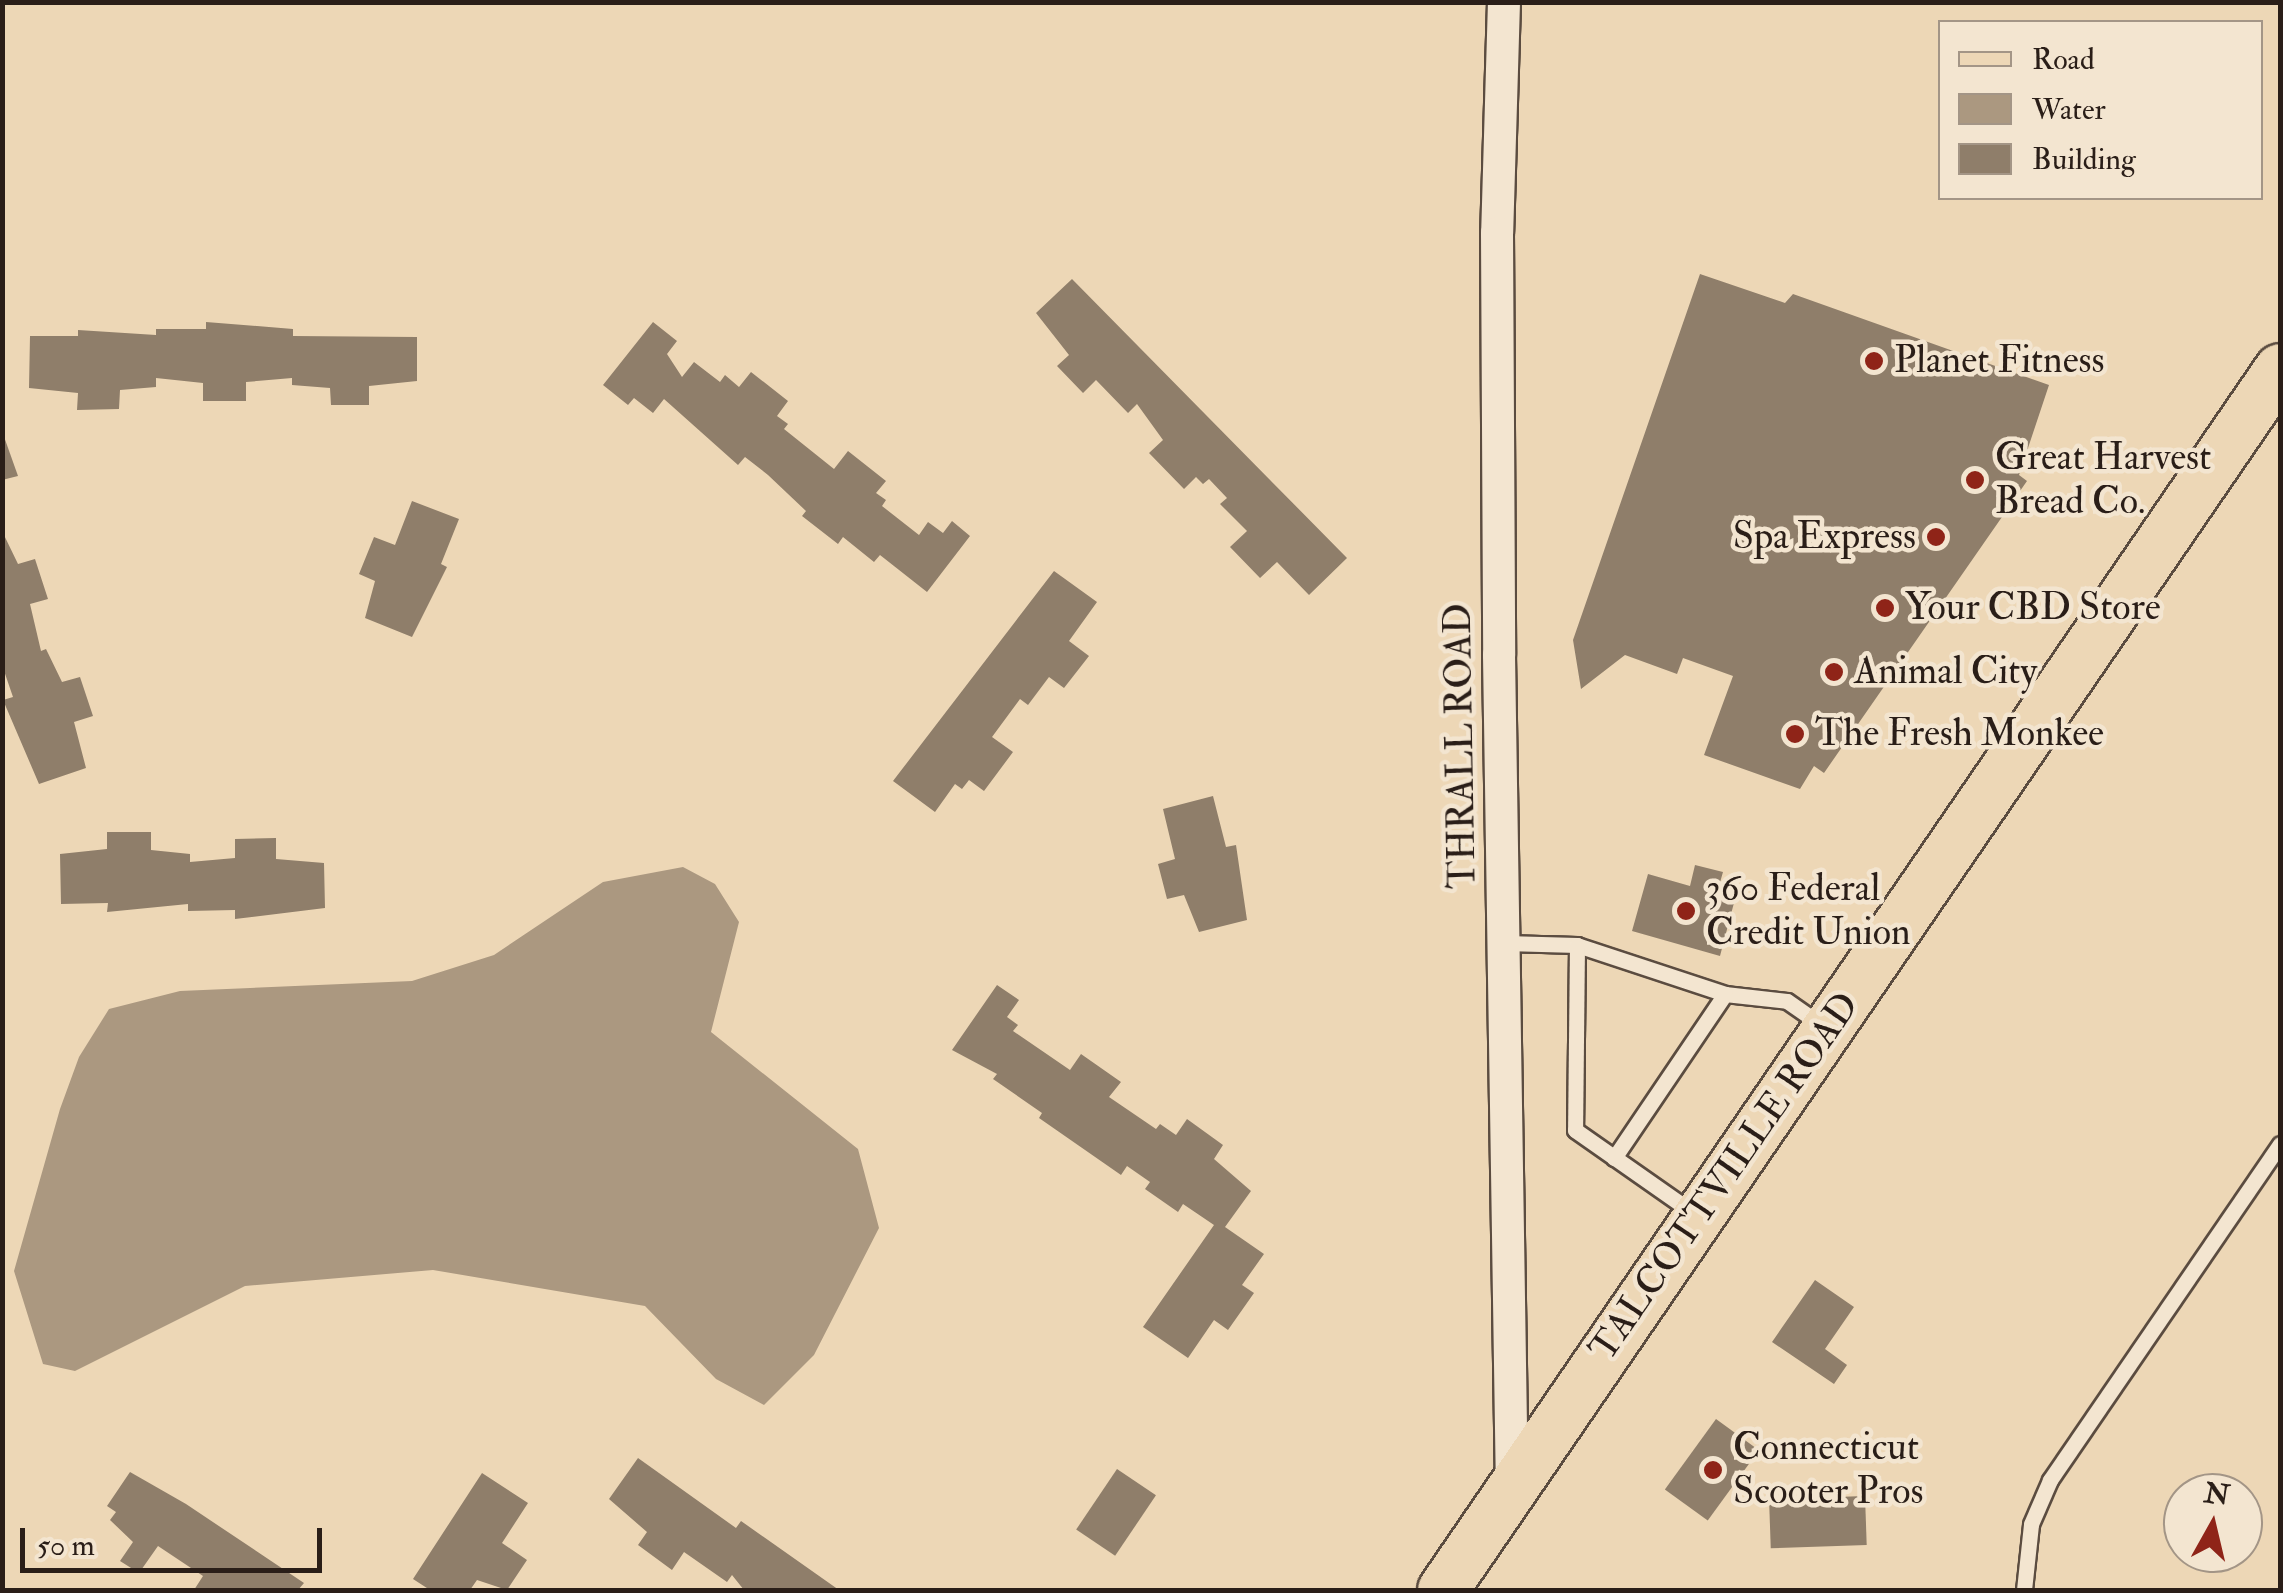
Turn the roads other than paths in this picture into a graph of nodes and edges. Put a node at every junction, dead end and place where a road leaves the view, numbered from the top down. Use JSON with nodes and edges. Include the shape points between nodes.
{"nodes":[{"id":1,"x":1504,"y":2,"type":"edge"},
{"id":2,"x":2280,"y":368,"type":"edge"},
{"id":3,"x":1505,"y":943,"type":"junction"},
{"id":4,"x":1577,"y":946,"type":"junction"},
{"id":5,"x":1725,"y":994,"type":"junction"},
{"id":6,"x":1827,"y":1028,"type":"junction"},
{"id":7,"x":2280,"y":1144,"type":"edge"},
{"id":8,"x":1614,"y":1158,"type":"junction"},
{"id":9,"x":1698,"y":1216,"type":"junction"},
{"id":10,"x":1512,"y":1488,"type":"junction"},
{"id":11,"x":1443,"y":1590,"type":"edge"},
{"id":12,"x":2024,"y":1590,"type":"edge"}],
"edges":[{"from":1,"to":3,"type":"street","name":"THRALL ROAD","via":[[1497,271]]},
{"from":2,"to":6,"type":"main road","name":"TALCOTTVILLE ROAD"},
{"from":3,"to":4,"type":"lane"},
{"from":3,"to":10,"type":"street","name":"THRALL ROAD"},
{"from":4,"to":5,"type":"lane"},
{"from":4,"to":8,"type":"lane","via":[[1574,1130]]},
{"from":5,"to":6,"type":"lane","via":[[1787,1000]]},
{"from":5,"to":8,"type":"lane"},
{"from":6,"to":9,"type":"main road","name":"TALCOTTVILLE ROAD"},
{"from":7,"to":12,"type":"lane","via":[[2050,1480],[2031,1524]]},
{"from":8,"to":9,"type":"lane"},
{"from":9,"to":10,"type":"main road","name":"TALCOTTVILLE ROAD"},
{"from":10,"to":11,"type":"main road","name":"TALCOTTVILLE ROAD"}]}
